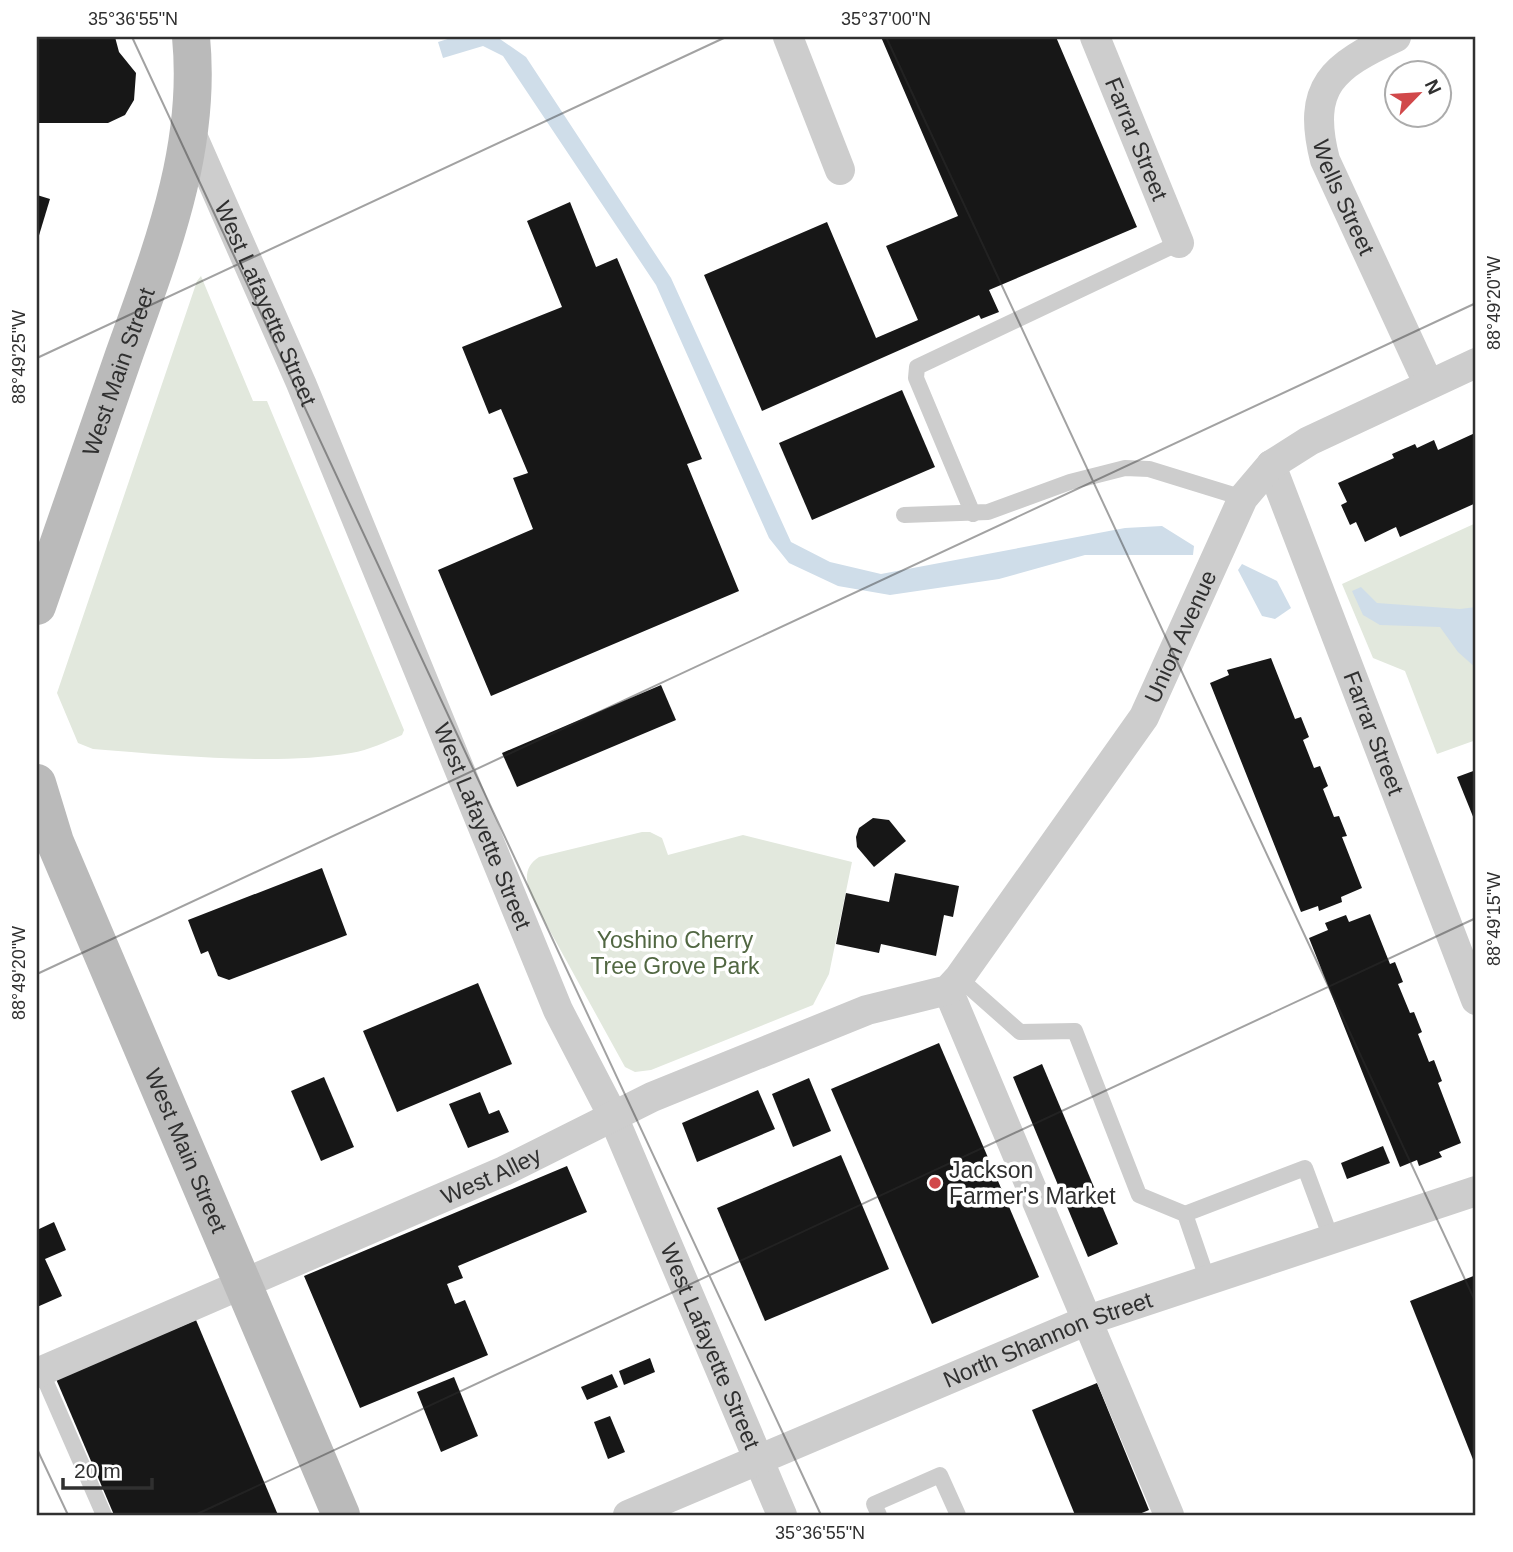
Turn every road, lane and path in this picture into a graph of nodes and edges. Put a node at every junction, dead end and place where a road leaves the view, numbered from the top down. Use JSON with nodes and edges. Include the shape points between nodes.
{"nodes":[{"id":1,"x":191,"y":37,"type":"edge"},
{"id":2,"x":788,"y":37,"type":"edge"},
{"id":3,"x":1095,"y":37,"type":"edge"},
{"id":4,"x":1396,"y":37,"type":"edge"},
{"id":5,"x":191,"y":133,"type":"junction"},
{"id":6,"x":840,"y":170,"type":"dead end"},
{"id":7,"x":1179,"y":243,"type":"joint"},
{"id":8,"x":1476,"y":362,"type":"edge"},
{"id":9,"x":1428,"y":383,"type":"junction"},
{"id":10,"x":1271,"y":465,"type":"junction"},
{"id":11,"x":1243,"y":498,"type":"junction"},
{"id":12,"x":973,"y":514,"type":"junction"},
{"id":13,"x":904,"y":515,"type":"dead end"},
{"id":14,"x":37,"y":606,"type":"edge"},
{"id":15,"x":37,"y":783,"type":"edge"},
{"id":16,"x":46,"y":846,"type":"edge"},
{"id":17,"x":953,"y":984,"type":"junction"},
{"id":18,"x":1476,"y":1000,"type":"edge"},
{"id":19,"x":612,"y":1114,"type":"junction"},
{"id":20,"x":1476,"y":1191,"type":"edge"},
{"id":21,"x":1185,"y":1214,"type":"junction"},
{"id":22,"x":1331,"y":1238,"type":"junction"},
{"id":23,"x":1208,"y":1281,"type":"junction"},
{"id":24,"x":242,"y":1286,"type":"junction"},
{"id":25,"x":1088,"y":1320,"type":"junction"},
{"id":26,"x":39,"y":1372,"type":"edge"},
{"id":27,"x":760,"y":1461,"type":"junction"},
{"id":28,"x":104,"y":1515,"type":"edge"},
{"id":29,"x":341,"y":1515,"type":"edge"},
{"id":30,"x":628,"y":1515,"type":"edge"},
{"id":31,"x":782,"y":1515,"type":"edge"},
{"id":32,"x":879,"y":1515,"type":"edge"},
{"id":33,"x":958,"y":1515,"type":"edge"},
{"id":34,"x":1169,"y":1515,"type":"edge"}],
"edges":[{"from":1,"to":5,"type":"main road","name":"West Main Street"},
{"from":2,"to":6,"type":"street"},
{"from":3,"to":7,"type":"street","name":"Farrar Street"},
{"from":4,"to":9,"type":"street","name":"Wells Street","via":[[1358,55],[1332,78],[1319,99],[1317,130],[1325,160]]},
{"from":5,"to":14,"type":"main road","name":"West Main Street","via":[[174,213]]},
{"from":5,"to":19,"type":"street","name":"West Lafayette Street","via":[[301,383],[558,1010]]},
{"from":7,"to":12,"type":"lane","via":[[917,367],[916,378]]},
{"from":8,"to":9,"type":"street","name":"Union Avenue"},
{"from":9,"to":10,"type":"street","name":"Union Avenue","via":[[1309,441]]},
{"from":10,"to":11,"type":"street","name":"Union Avenue"},
{"from":10,"to":18,"type":"street","name":"Farrar Street"},
{"from":11,"to":12,"type":"lane","via":[[1149,470],[1125,468]]},
{"from":11,"to":17,"type":"street","name":"Union Avenue","via":[[1144,716]]},
{"from":12,"to":13,"type":"lane"},
{"from":15,"to":16,"type":"main road","name":"West Main Street"},
{"from":16,"to":24,"type":"main road","name":"West Main Street"},
{"from":17,"to":19,"type":"street","name":"West Alley","via":[[867,1010]]},
{"from":17,"to":21,"type":"lane","via":[[1020,1032],[1075,1031],[1139,1195]]},
{"from":17,"to":25,"type":"street"},
{"from":19,"to":24,"type":"street","name":"West Alley","via":[[504,1171]]},
{"from":19,"to":27,"type":"street","name":"West Lafayette Street"},
{"from":20,"to":22,"type":"street","name":"North Shannon Street"},
{"from":21,"to":22,"type":"lane","via":[[1305,1168]]},
{"from":21,"to":23,"type":"lane"},
{"from":22,"to":23,"type":"street","name":"North Shannon Street"},
{"from":23,"to":25,"type":"street","name":"North Shannon Street"},
{"from":24,"to":26,"type":"street","name":"West Alley"},
{"from":24,"to":29,"type":"main road","name":"West Main Street"},
{"from":25,"to":27,"type":"street","name":"North Shannon Street"},
{"from":25,"to":34,"type":"street"},
{"from":26,"to":28,"type":"lane"},
{"from":27,"to":30,"type":"street","name":"North Shannon Street"},
{"from":27,"to":31,"type":"street","name":"West Lafayette Street"},
{"from":32,"to":33,"type":"lane","via":[[873,1504],[940,1475]]}]}
